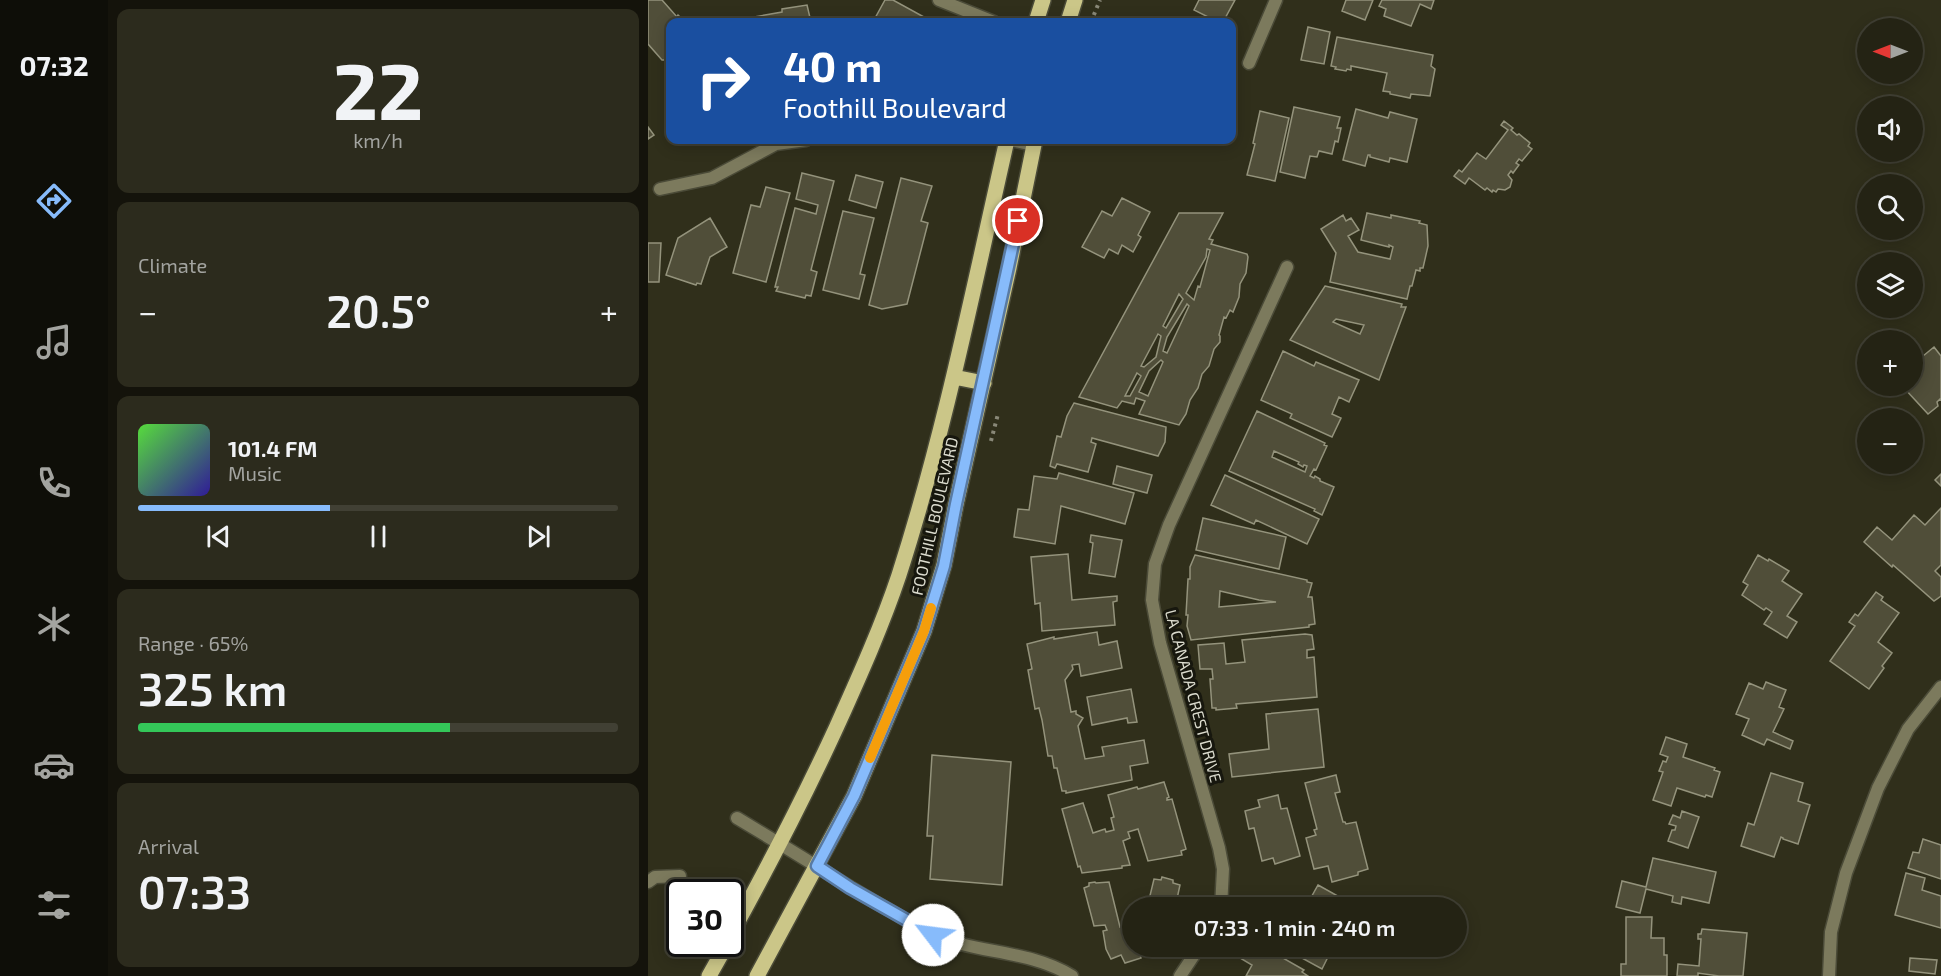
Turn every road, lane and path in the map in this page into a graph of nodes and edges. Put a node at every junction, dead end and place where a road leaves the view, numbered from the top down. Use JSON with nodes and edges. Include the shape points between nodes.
{"nodes":[{"id":1,"x":939,"y":0,"type":"edge"},
{"id":2,"x":1043,"y":0,"type":"edge"},
{"id":3,"x":1075,"y":0,"type":"edge"},
{"id":4,"x":1100,"y":0,"type":"edge"},
{"id":5,"x":1276,"y":0,"type":"edge"},
{"id":6,"x":984,"y":18,"type":"edge"},
{"id":7,"x":1037,"y":18,"type":"edge"},
{"id":8,"x":1069,"y":18,"type":"edge"},
{"id":9,"x":1093,"y":18,"type":"edge"},
{"id":10,"x":1249,"y":63,"type":"dead end"},
{"id":11,"x":776,"y":144,"type":"edge"},
{"id":12,"x":1008,"y":144,"type":"edge"},
{"id":13,"x":1034,"y":144,"type":"edge"},
{"id":14,"x":660,"y":189,"type":"dead end"},
{"id":15,"x":1287,"y":267,"type":"dead end"},
{"id":16,"x":954,"y":376,"type":"junction"},
{"id":17,"x":984,"y":383,"type":"junction"},
{"id":18,"x":1941,"y":687,"type":"edge"},
{"id":19,"x":737,"y":818,"type":"dead end"},
{"id":20,"x":780,"y":844,"type":"junction"},
{"id":21,"x":817,"y":866,"type":"junction"},
{"id":22,"x":680,"y":876,"type":"dead end"},
{"id":23,"x":648,"y":882,"type":"edge"},
{"id":24,"x":1222,"y":897,"type":"edge"},
{"id":25,"x":744,"y":910,"type":"edge"},
{"id":26,"x":720,"y":957,"type":"edge"},
{"id":27,"x":1193,"y":957,"type":"edge"},
{"id":28,"x":709,"y":976,"type":"edge"},
{"id":29,"x":757,"y":976,"type":"edge"},
{"id":30,"x":1072,"y":976,"type":"edge"},
{"id":31,"x":1180,"y":976,"type":"edge"},
{"id":32,"x":1829,"y":976,"type":"edge"}],
"edges":[{"from":1,"to":6,"type":"street"},
{"from":2,"to":7,"type":"main road"},
{"from":3,"to":8,"type":"main road"},
{"from":4,"to":9,"type":"path"},
{"from":5,"to":10,"type":"street"},
{"from":11,"to":14,"type":"street","via":[[712,178]]},
{"from":12,"to":16,"type":"main road","name":"FOOTHILL BOULEVARD"},
{"from":13,"to":17,"type":"main road","name":"FOOTHILL BOULEVARD"},
{"from":15,"to":24,"type":"street","name":"LA CANADA CREST DRIVE","via":[[1169,525],[1155,564],[1152,600],[1160,643],[1219,848]]},
{"from":16,"to":17,"type":"main road"},
{"from":16,"to":20,"type":"main road","name":"FOOTHILL BOULEVARD","via":[[898,577],[860,676]]},
{"from":17,"to":21,"type":"main road","name":"FOOTHILL BOULEVARD","via":[[944,566],[924,631],[854,796]]},
{"from":18,"to":32,"type":"street","via":[[1908,729],[1878,788],[1846,873],[1831,932]]},
{"from":19,"to":20,"type":"street"},
{"from":20,"to":21,"type":"street"},
{"from":20,"to":25,"type":"main road","name":"FOOTHILL BOULEVARD"},
{"from":21,"to":29,"type":"main road","name":"FOOTHILL BOULEVARD"},
{"from":21,"to":30,"type":"street","via":[[933,935],[1024,956]]},
{"from":22,"to":23,"type":"street","via":[[655,877]]},
{"from":26,"to":28,"type":"main road"},
{"from":27,"to":31,"type":"street"}]}
